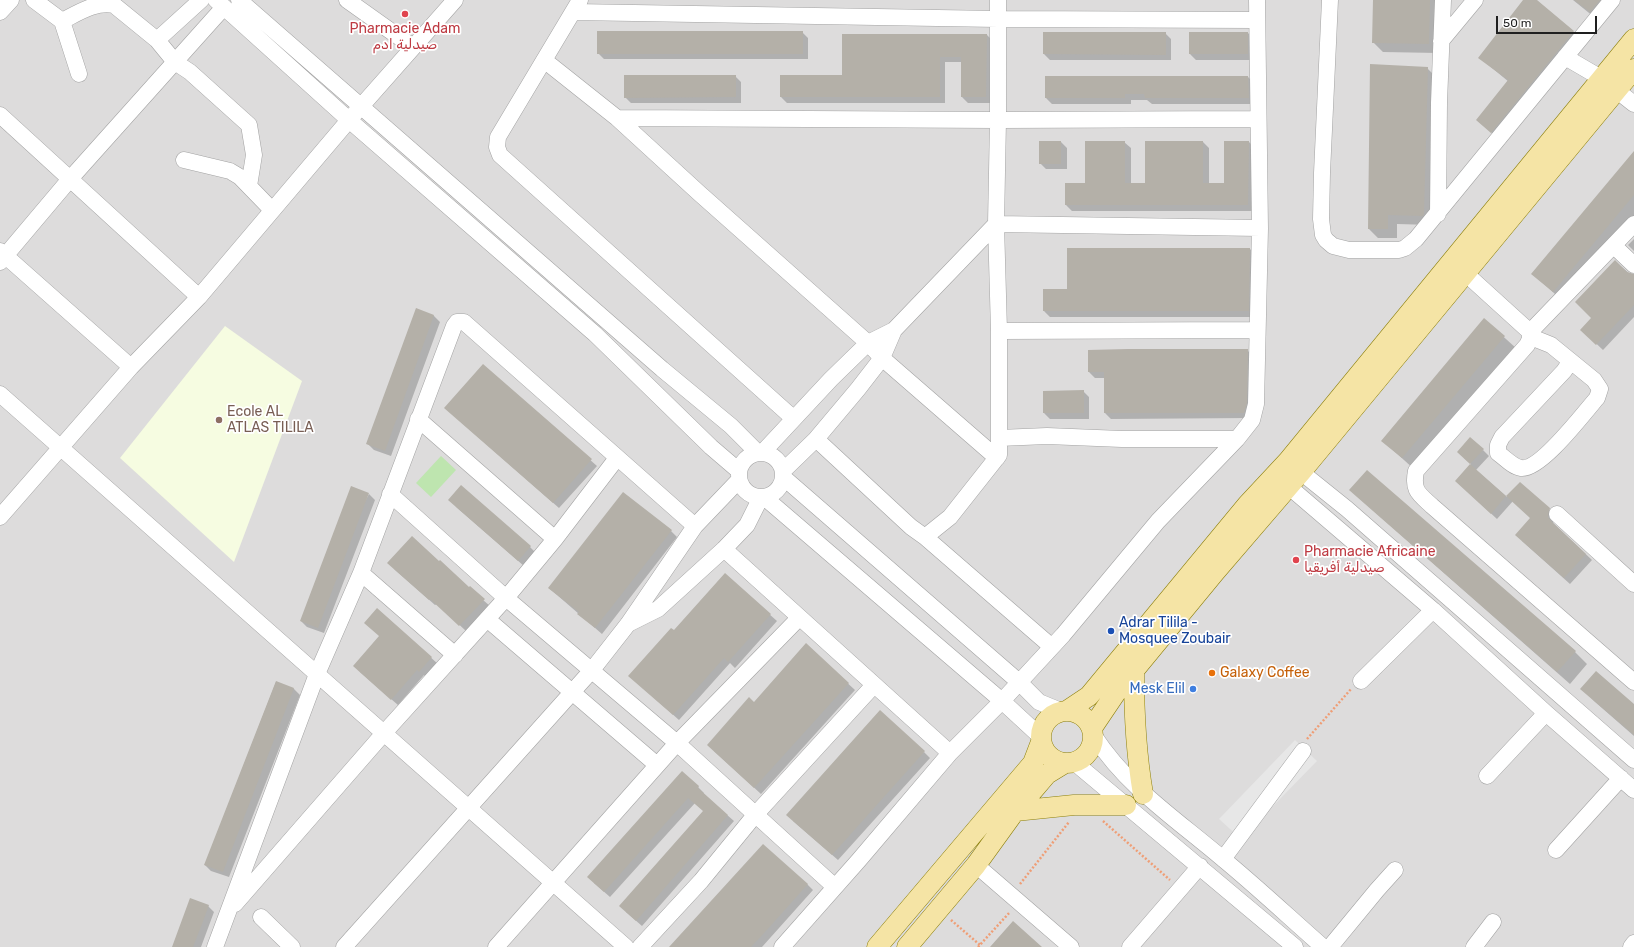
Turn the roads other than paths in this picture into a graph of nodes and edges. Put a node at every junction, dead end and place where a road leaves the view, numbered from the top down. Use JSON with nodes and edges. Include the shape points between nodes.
{"nodes":[{"id":1,"x":11,"y":0,"type":"edge"},
{"id":2,"x":34,"y":0,"type":"edge"},
{"id":3,"x":201,"y":0,"type":"edge"},
{"id":4,"x":240,"y":0,"type":"edge"},
{"id":5,"x":347,"y":0,"type":"edge"},
{"id":6,"x":455,"y":0,"type":"edge"},
{"id":7,"x":998,"y":0,"type":"edge"},
{"id":8,"x":1257,"y":0,"type":"edge"},
{"id":9,"x":1330,"y":0,"type":"edge"},
{"id":10,"x":1443,"y":0,"type":"edge"},
{"id":11,"x":1475,"y":0,"type":"edge"},
{"id":12,"x":1612,"y":0,"type":"edge"},
{"id":13,"x":107,"y":2,"type":"edge"},
{"id":14,"x":220,"y":3,"type":"edge"},
{"id":15,"x":577,"y":6,"type":"edge"},
{"id":16,"x":0,"y":12,"type":"edge"},
{"id":17,"x":998,"y":19,"type":"junction"},
{"id":18,"x":1256,"y":20,"type":"junction"},
{"id":19,"x":62,"y":21,"type":"junction"},
{"id":20,"x":1634,"y":39,"type":"edge"},
{"id":21,"x":157,"y":40,"type":"junction"},
{"id":22,"x":1441,"y":41,"type":"junction"},
{"id":23,"x":413,"y":47,"type":"junction"},
{"id":24,"x":1565,"y":56,"type":"junction"},
{"id":25,"x":544,"y":60,"type":"junction"},
{"id":26,"x":175,"y":62,"type":"junction"},
{"id":27,"x":1634,"y":68,"type":"edge"},
{"id":28,"x":79,"y":74,"type":"dead end"},
{"id":29,"x":1609,"y":84,"type":"junction"},
{"id":30,"x":1634,"y":104,"type":"edge"},
{"id":31,"x":361,"y":107,"type":"junction"},
{"id":32,"x":0,"y":115,"type":"edge"},
{"id":33,"x":617,"y":118,"type":"junction"},
{"id":34,"x":1258,"y":119,"type":"junction"},
{"id":35,"x":349,"y":120,"type":"junction"},
{"id":36,"x":998,"y":120,"type":"junction"},
{"id":37,"x":184,"y":160,"type":"dead end"},
{"id":38,"x":70,"y":179,"type":"junction"},
{"id":39,"x":249,"y":186,"type":"junction"},
{"id":40,"x":272,"y":210,"type":"junction"},
{"id":41,"x":1438,"y":214,"type":"junction"},
{"id":42,"x":996,"y":224,"type":"junction"},
{"id":43,"x":1634,"y":224,"type":"edge"},
{"id":44,"x":1260,"y":228,"type":"junction"},
{"id":45,"x":1614,"y":246,"type":"junction"},
{"id":46,"x":2,"y":256,"type":"edge"},
{"id":47,"x":1634,"y":265,"type":"edge"},
{"id":48,"x":1457,"y":268,"type":"junction"},
{"id":49,"x":199,"y":297,"type":"junction"},
{"id":50,"x":894,"y":330,"type":"junction"},
{"id":51,"x":1257,"y":330,"type":"junction"},
{"id":52,"x":999,"y":331,"type":"junction"},
{"id":53,"x":1530,"y":334,"type":"junction"},
{"id":54,"x":868,"y":344,"type":"junction"},
{"id":55,"x":882,"y":358,"type":"junction"},
{"id":56,"x":1570,"y":362,"type":"junction"},
{"id":57,"x":131,"y":368,"type":"junction"},
{"id":58,"x":0,"y":394,"type":"edge"},
{"id":59,"x":793,"y":418,"type":"junction"},
{"id":60,"x":418,"y":419,"type":"junction"},
{"id":61,"x":999,"y":438,"type":"junction"},
{"id":62,"x":816,"y":439,"type":"junction"},
{"id":63,"x":1237,"y":440,"type":"junction"},
{"id":64,"x":61,"y":449,"type":"junction"},
{"id":65,"x":760,"y":452,"type":"junction"},
{"id":66,"x":617,"y":458,"type":"junction"},
{"id":67,"x":996,"y":458,"type":"junction"},
{"id":68,"x":783,"y":474,"type":"junction"},
{"id":69,"x":1288,"y":474,"type":"junction"},
{"id":70,"x":739,"y":476,"type":"junction"},
{"id":71,"x":390,"y":494,"type":"junction"},
{"id":72,"x":763,"y":497,"type":"junction"},
{"id":73,"x":1557,"y":514,"type":"dead end"},
{"id":74,"x":0,"y":517,"type":"edge"},
{"id":75,"x":695,"y":526,"type":"junction"},
{"id":76,"x":925,"y":537,"type":"junction"},
{"id":77,"x":555,"y":539,"type":"junction"},
{"id":78,"x":724,"y":549,"type":"junction"},
{"id":79,"x":361,"y":573,"type":"junction"},
{"id":80,"x":1634,"y":584,"type":"edge"},
{"id":81,"x":506,"y":598,"type":"junction"},
{"id":82,"x":1433,"y":610,"type":"junction"},
{"id":83,"x":799,"y":618,"type":"junction"},
{"id":84,"x":487,"y":619,"type":"junction"},
{"id":85,"x":628,"y":624,"type":"junction"},
{"id":86,"x":1052,"y":647,"type":"junction"},
{"id":87,"x":455,"y":655,"type":"junction"},
{"id":88,"x":592,"y":670,"type":"junction"},
{"id":89,"x":1134,"y":673,"type":"junction"},
{"id":90,"x":317,"y":674,"type":"junction"},
{"id":91,"x":1361,"y":681,"type":"road end"},
{"id":92,"x":1019,"y":682,"type":"junction"},
{"id":93,"x":1634,"y":682,"type":"edge"},
{"id":94,"x":874,"y":685,"type":"junction"},
{"id":95,"x":571,"y":693,"type":"junction"},
{"id":96,"x":1002,"y":701,"type":"junction"},
{"id":97,"x":1065,"y":711,"type":"junction"},
{"id":98,"x":1546,"y":713,"type":"junction"},
{"id":99,"x":1093,"y":732,"type":"junction"},
{"id":100,"x":384,"y":733,"type":"junction"},
{"id":101,"x":1041,"y":740,"type":"junction"},
{"id":102,"x":677,"y":743,"type":"junction"},
{"id":103,"x":1303,"y":751,"type":"road end"},
{"id":104,"x":950,"y":753,"type":"junction"},
{"id":105,"x":1634,"y":760,"type":"edge"},
{"id":106,"x":1070,"y":762,"type":"junction"},
{"id":107,"x":657,"y":765,"type":"junction"},
{"id":108,"x":1487,"y":776,"type":"dead end"},
{"id":109,"x":1621,"y":778,"type":"junction"},
{"id":110,"x":1634,"y":790,"type":"edge"},
{"id":111,"x":1143,"y":794,"type":"junction"},
{"id":112,"x":1126,"y":805,"type":"junction"},
{"id":113,"x":468,"y":808,"type":"junction"},
{"id":114,"x":1015,"y":812,"type":"junction"},
{"id":115,"x":755,"y":815,"type":"junction"},
{"id":116,"x":1556,"y":850,"type":"dead end"},
{"id":117,"x":1223,"y":859,"type":"junction"},
{"id":118,"x":976,"y":865,"type":"junction"},
{"id":119,"x":1200,"y":866,"type":"junction"},
{"id":120,"x":1395,"y":870,"type":"dead end"},
{"id":121,"x":552,"y":883,"type":"junction"},
{"id":122,"x":835,"y":887,"type":"junction"},
{"id":123,"x":230,"y":910,"type":"junction"},
{"id":124,"x":261,"y":917,"type":"dead end"},
{"id":125,"x":1493,"y":922,"type":"dead end"},
{"id":126,"x":1634,"y":944,"type":"edge"},
{"id":127,"x":215,"y":947,"type":"edge"},
{"id":128,"x":292,"y":947,"type":"edge"},
{"id":129,"x":344,"y":947,"type":"edge"},
{"id":130,"x":496,"y":947,"type":"edge"},
{"id":131,"x":626,"y":947,"type":"edge"},
{"id":132,"x":640,"y":947,"type":"edge"},
{"id":133,"x":782,"y":947,"type":"edge"},
{"id":134,"x":876,"y":947,"type":"edge"},
{"id":135,"x":907,"y":947,"type":"edge"},
{"id":136,"x":1071,"y":947,"type":"edge"},
{"id":137,"x":1130,"y":947,"type":"edge"},
{"id":138,"x":1295,"y":947,"type":"edge"},
{"id":139,"x":1323,"y":947,"type":"edge"},
{"id":140,"x":1330,"y":947,"type":"edge"},
{"id":141,"x":1474,"y":947,"type":"edge"},
{"id":142,"x":1631,"y":947,"type":"edge"}],
"edges":[{"from":1,"to":16,"type":"street"},
{"from":2,"to":19,"type":"street"},
{"from":3,"to":21,"type":"street"},
{"from":4,"to":31,"type":"street"},
{"from":5,"to":23,"type":"street"},
{"from":6,"to":23,"type":"street"},
{"from":7,"to":17,"type":"street"},
{"from":8,"to":18,"type":"street"},
{"from":9,"to":41,"type":"street","via":[[1322,172],[1323,235],[1329,244],[1338,248],[1399,250],[1416,239]]},
{"from":10,"to":22,"type":"street"},
{"from":11,"to":22,"type":"street"},
{"from":12,"to":24,"type":"street"},
{"from":13,"to":19,"type":"street"},
{"from":13,"to":21,"type":"street"},
{"from":14,"to":26,"type":"street"},
{"from":14,"to":35,"type":"street"},
{"from":15,"to":17,"type":"street"},
{"from":15,"to":25,"type":"street"},
{"from":17,"to":18,"type":"street"},
{"from":17,"to":36,"type":"street"},
{"from":18,"to":34,"type":"street"},
{"from":19,"to":28,"type":"street"},
{"from":20,"to":29,"type":"main road"},
{"from":21,"to":26,"type":"street"},
{"from":22,"to":41,"type":"street"},
{"from":23,"to":31,"type":"street"},
{"from":24,"to":29,"type":"street"},
{"from":24,"to":41,"type":"street"},
{"from":25,"to":33,"type":"street"},
{"from":25,"to":59,"type":"street","via":[[498,137],[497,147],[500,156]]},
{"from":26,"to":38,"type":"street"},
{"from":26,"to":39,"type":"street","via":[[250,125],[254,155]]},
{"from":27,"to":29,"type":"main road"},
{"from":29,"to":30,"type":"street"},
{"from":29,"to":48,"type":"main road"},
{"from":31,"to":35,"type":"street"},
{"from":31,"to":65,"type":"street"},
{"from":32,"to":38,"type":"street"},
{"from":33,"to":36,"type":"street"},
{"from":33,"to":54,"type":"street"},
{"from":34,"to":36,"type":"street"},
{"from":34,"to":44,"type":"street"},
{"from":35,"to":40,"type":"street"},
{"from":35,"to":70,"type":"street","via":[[595,334]]},
{"from":36,"to":42,"type":"street"},
{"from":37,"to":39,"type":"street","via":[[230,171]]},
{"from":38,"to":46,"type":"street"},
{"from":38,"to":49,"type":"street"},
{"from":39,"to":40,"type":"street"},
{"from":40,"to":49,"type":"street"},
{"from":42,"to":44,"type":"street"},
{"from":42,"to":50,"type":"street"},
{"from":42,"to":52,"type":"street"},
{"from":43,"to":45,"type":"street"},
{"from":44,"to":51,"type":"street"},
{"from":45,"to":47,"type":"street"},
{"from":45,"to":53,"type":"street"},
{"from":46,"to":57,"type":"street"},
{"from":48,"to":53,"type":"street"},
{"from":48,"to":69,"type":"main road"},
{"from":49,"to":57,"type":"street"},
{"from":50,"to":54,"type":"street"},
{"from":50,"to":55,"type":"street"},
{"from":51,"to":52,"type":"street"},
{"from":51,"to":63,"type":"street","via":[[1256,404],[1247,428]]},
{"from":52,"to":61,"type":"street"},
{"from":53,"to":56,"type":"street","via":[[1551,345]]},
{"from":53,"to":93,"type":"street","via":[[1527,345],[1416,471],[1414,483],[1419,493],[1432,506]]},
{"from":54,"to":55,"type":"street"},
{"from":54,"to":59,"type":"street"},
{"from":55,"to":62,"type":"street"},
{"from":55,"to":67,"type":"street"},
{"from":56,"to":56,"type":"street","via":[[1594,380],[1600,389],[1597,398],[1553,449],[1534,465],[1523,469],[1517,467],[1498,453],[1500,441]]},
{"from":57,"to":64,"type":"street"},
{"from":58,"to":64,"type":"street"},
{"from":59,"to":65,"type":"street"},
{"from":60,"to":66,"type":"street","via":[[454,326],[457,322],[464,322]]},
{"from":60,"to":71,"type":"street"},
{"from":60,"to":77,"type":"street"},
{"from":61,"to":63,"type":"street","via":[[1060,436]]},
{"from":61,"to":67,"type":"street","via":[[999,455]]},
{"from":62,"to":68,"type":"street"},
{"from":62,"to":76,"type":"street"},
{"from":63,"to":86,"type":"street","via":[[1158,521]]},
{"from":64,"to":74,"type":"street"},
{"from":64,"to":90,"type":"street"},
{"from":65,"to":68,"type":"street","via":[[774,456]]},
{"from":65,"to":70,"type":"street","via":[[745,459],[741,464]]},
{"from":66,"to":75,"type":"street"},
{"from":66,"to":77,"type":"street"},
{"from":67,"to":76,"type":"street","via":[[950,517]]},
{"from":68,"to":72,"type":"street","via":[[777,490]]},
{"from":68,"to":92,"type":"street"},
{"from":69,"to":82,"type":"street"},
{"from":69,"to":89,"type":"main road","via":[[1216,572]]},
{"from":69,"to":97,"type":"main road","via":[[1247,505],[1089,696]]},
{"from":69,"to":105,"type":"street","via":[[1347,509]]},
{"from":70,"to":72,"type":"street","via":[[742,488],[749,494]]},
{"from":70,"to":75,"type":"street"},
{"from":71,"to":79,"type":"street"},
{"from":71,"to":81,"type":"street"},
{"from":72,"to":78,"type":"street","via":[[747,525]]},
{"from":72,"to":96,"type":"street"},
{"from":73,"to":80,"type":"street"},
{"from":75,"to":85,"type":"street"},
{"from":76,"to":86,"type":"street"},
{"from":77,"to":81,"type":"street"},
{"from":78,"to":83,"type":"street"},
{"from":78,"to":85,"type":"street","via":[[658,609]]},
{"from":79,"to":87,"type":"street"},
{"from":79,"to":90,"type":"street"},
{"from":81,"to":84,"type":"street"},
{"from":81,"to":88,"type":"street"},
{"from":82,"to":91,"type":"street"},
{"from":82,"to":98,"type":"street"},
{"from":83,"to":94,"type":"street"},
{"from":83,"to":102,"type":"street"},
{"from":84,"to":87,"type":"street"},
{"from":84,"to":95,"type":"street"},
{"from":85,"to":88,"type":"street"},
{"from":86,"to":92,"type":"street"},
{"from":87,"to":100,"type":"street"},
{"from":88,"to":95,"type":"street"},
{"from":88,"to":102,"type":"street"},
{"from":89,"to":99,"type":"main road","via":[[1117,691]]},
{"from":89,"to":111,"type":"main road","via":[[1137,758]]},
{"from":90,"to":100,"type":"street"},
{"from":90,"to":123,"type":"street"},
{"from":92,"to":96,"type":"street"},
{"from":92,"to":97,"type":"street","via":[[1039,702]]},
{"from":94,"to":104,"type":"street"},
{"from":94,"to":115,"type":"street"},
{"from":95,"to":107,"type":"street"},
{"from":95,"to":113,"type":"street"},
{"from":96,"to":101,"type":"street"},
{"from":96,"to":104,"type":"street"},
{"from":97,"to":99,"type":"main road","via":[[1083,715]]},
{"from":97,"to":101,"type":"main road","via":[[1046,720]]},
{"from":98,"to":108,"type":"street"},
{"from":98,"to":109,"type":"street"},
{"from":99,"to":106,"type":"main road","via":[[1093,745],[1088,752],[1082,758]]},
{"from":99,"to":111,"type":"street","via":[[1112,761]]},
{"from":100,"to":113,"type":"street"},
{"from":100,"to":123,"type":"street"},
{"from":101,"to":106,"type":"main road","via":[[1044,750],[1050,756],[1057,761]]},
{"from":101,"to":134,"type":"main road","via":[[1033,763]]},
{"from":102,"to":107,"type":"street"},
{"from":102,"to":115,"type":"street"},
{"from":103,"to":117,"type":"street"},
{"from":104,"to":122,"type":"street"},
{"from":106,"to":112,"type":"street"},
{"from":106,"to":114,"type":"main road","via":[[1048,774]]},
{"from":107,"to":121,"type":"street"},
{"from":109,"to":110,"type":"street"},
{"from":109,"to":116,"type":"street"},
{"from":111,"to":117,"type":"street"},
{"from":112,"to":114,"type":"main road","via":[[1084,804]]},
{"from":112,"to":119,"type":"street"},
{"from":113,"to":121,"type":"street"},
{"from":113,"to":129,"type":"street"},
{"from":114,"to":118,"type":"main road"},
{"from":115,"to":122,"type":"street"},
{"from":115,"to":132,"type":"street","via":[[701,881]]},
{"from":117,"to":139,"type":"street"},
{"from":118,"to":135,"type":"main road"},
{"from":118,"to":136,"type":"street"},
{"from":119,"to":137,"type":"street"},
{"from":119,"to":138,"type":"street"},
{"from":120,"to":140,"type":"street"},
{"from":121,"to":130,"type":"street"},
{"from":121,"to":131,"type":"street"},
{"from":122,"to":133,"type":"street"},
{"from":123,"to":127,"type":"street"},
{"from":124,"to":128,"type":"street"},
{"from":125,"to":141,"type":"street"},
{"from":126,"to":142,"type":"street"}]}
